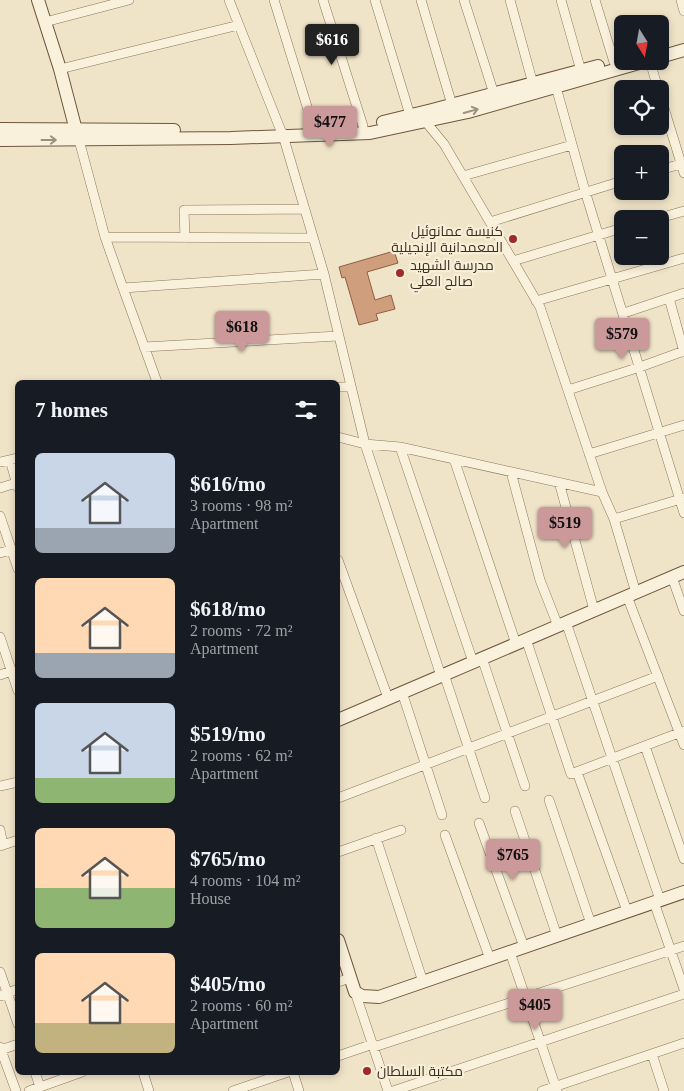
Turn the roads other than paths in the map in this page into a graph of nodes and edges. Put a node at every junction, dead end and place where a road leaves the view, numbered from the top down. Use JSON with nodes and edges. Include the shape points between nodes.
{"nodes":[{"id":1,"x":38,"y":0,"type":"edge"},
{"id":2,"x":130,"y":0,"type":"edge"},
{"id":3,"x":274,"y":0,"type":"edge"},
{"id":4,"x":323,"y":0,"type":"edge"},
{"id":5,"x":375,"y":0,"type":"edge"},
{"id":6,"x":421,"y":0,"type":"edge"},
{"id":7,"x":464,"y":0,"type":"edge"},
{"id":8,"x":510,"y":0,"type":"edge"},
{"id":9,"x":561,"y":0,"type":"edge"},
{"id":10,"x":595,"y":0,"type":"edge"},
{"id":11,"x":681,"y":0,"type":"edge"},
{"id":12,"x":231,"y":1,"type":"edge"},
{"id":13,"x":684,"y":11,"type":"edge"},
{"id":14,"x":45,"y":22,"type":"junction"},
{"id":15,"x":239,"y":25,"type":"junction"},
{"id":16,"x":684,"y":43,"type":"edge"},
{"id":17,"x":669,"y":47,"type":"edge"},
{"id":18,"x":614,"y":50,"type":"edge"},
{"id":19,"x":684,"y":50,"type":"edge"},
{"id":20,"x":669,"y":54,"type":"edge"},
{"id":21,"x":614,"y":62,"type":"edge"},
{"id":22,"x":60,"y":69,"type":"junction"},
{"id":23,"x":616,"y":70,"type":"edge"},
{"id":24,"x":581,"y":71,"type":"junction"},
{"id":25,"x":533,"y":84,"type":"junction"},
{"id":26,"x":556,"y":87,"type":"junction"},
{"id":27,"x":494,"y":94,"type":"junction"},
{"id":28,"x":452,"y":105,"type":"junction"},
{"id":29,"x":410,"y":116,"type":"junction"},
{"id":30,"x":425,"y":122,"type":"junction"},
{"id":31,"x":669,"y":123,"type":"edge"},
{"id":32,"x":363,"y":126,"type":"junction"},
{"id":33,"x":314,"y":129,"type":"junction"},
{"id":34,"x":0,"y":130,"type":"edge"},
{"id":35,"x":282,"y":132,"type":"junction"},
{"id":36,"x":78,"y":135,"type":"junction"},
{"id":37,"x":0,"y":140,"type":"edge"},
{"id":38,"x":572,"y":145,"type":"junction"},
{"id":39,"x":683,"y":167,"type":"edge"},
{"id":40,"x":669,"y":169,"type":"edge"},
{"id":41,"x":463,"y":176,"type":"junction"},
{"id":42,"x":614,"y":182,"type":"edge"},
{"id":43,"x":585,"y":191,"type":"junction"},
{"id":44,"x":304,"y":209,"type":"junction"},
{"id":45,"x":684,"y":211,"type":"edge"},
{"id":46,"x":669,"y":215,"type":"edge"},
{"id":47,"x":490,"y":222,"type":"junction"},
{"id":48,"x":614,"y":230,"type":"edge"},
{"id":49,"x":599,"y":235,"type":"junction"},
{"id":50,"x":105,"y":238,"type":"junction"},
{"id":51,"x":185,"y":238,"type":"junction"},
{"id":52,"x":313,"y":238,"type":"junction"},
{"id":53,"x":684,"y":258,"type":"edge"},
{"id":54,"x":513,"y":261,"type":"junction"},
{"id":55,"x":324,"y":274,"type":"junction"},
{"id":56,"x":612,"y":279,"type":"junction"},
{"id":57,"x":123,"y":288,"type":"junction"},
{"id":58,"x":684,"y":293,"type":"edge"},
{"id":59,"x":669,"y":298,"type":"junction"},
{"id":60,"x":536,"y":300,"type":"junction"},
{"id":61,"x":624,"y":313,"type":"junction"},
{"id":62,"x":338,"y":336,"type":"junction"},
{"id":63,"x":144,"y":347,"type":"junction"},
{"id":64,"x":684,"y":351,"type":"edge"},
{"id":65,"x":640,"y":367,"type":"junction"},
{"id":66,"x":156,"y":380,"type":"edge"},
{"id":67,"x":340,"y":387,"type":"edge"},
{"id":68,"x":351,"y":387,"type":"junction"},
{"id":69,"x":568,"y":390,"type":"junction"},
{"id":70,"x":684,"y":425,"type":"edge"},
{"id":71,"x":660,"y":432,"type":"junction"},
{"id":72,"x":340,"y":438,"type":"edge"},
{"id":73,"x":365,"y":444,"type":"junction"},
{"id":74,"x":400,"y":448,"type":"junction"},
{"id":75,"x":589,"y":454,"type":"junction"},
{"id":76,"x":14,"y":459,"type":"edge"},
{"id":77,"x":454,"y":459,"type":"junction"},
{"id":78,"x":0,"y":462,"type":"edge"},
{"id":79,"x":511,"y":472,"type":"junction"},
{"id":80,"x":559,"y":482,"type":"junction"},
{"id":81,"x":15,"y":485,"type":"edge"},
{"id":82,"x":0,"y":488,"type":"edge"},
{"id":83,"x":602,"y":492,"type":"junction"},
{"id":84,"x":682,"y":499,"type":"edge"},
{"id":85,"x":684,"y":513,"type":"edge"},
{"id":86,"x":0,"y":516,"type":"edge"},
{"id":87,"x":614,"y":519,"type":"junction"},
{"id":88,"x":0,"y":554,"type":"edge"},
{"id":89,"x":14,"y":554,"type":"edge"},
{"id":90,"x":340,"y":566,"type":"edge"},
{"id":91,"x":684,"y":572,"type":"edge"},
{"id":92,"x":672,"y":577,"type":"junction"},
{"id":93,"x":632,"y":594,"type":"junction"},
{"id":94,"x":594,"y":610,"type":"junction"},
{"id":95,"x":684,"y":611,"type":"edge"},
{"id":96,"x":562,"y":624,"type":"junction"},
{"id":97,"x":0,"y":637,"type":"edge"},
{"id":98,"x":521,"y":642,"type":"junction"},
{"id":99,"x":478,"y":660,"type":"junction"},
{"id":100,"x":12,"y":665,"type":"edge"},
{"id":101,"x":0,"y":674,"type":"edge"},
{"id":102,"x":442,"y":675,"type":"junction"},
{"id":103,"x":658,"y":676,"type":"junction"},
{"id":104,"x":15,"y":678,"type":"edge"},
{"id":105,"x":402,"y":692,"type":"junction"},
{"id":106,"x":388,"y":698,"type":"junction"},
{"id":107,"x":593,"y":701,"type":"junction"},
{"id":108,"x":552,"y":717,"type":"junction"},
{"id":109,"x":340,"y":719,"type":"edge"},
{"id":110,"x":682,"y":732,"type":"edge"},
{"id":111,"x":508,"y":733,"type":"junction"},
{"id":112,"x":684,"y":745,"type":"edge"},
{"id":113,"x":645,"y":746,"type":"junction"},
{"id":114,"x":468,"y":748,"type":"junction"},
{"id":115,"x":612,"y":758,"type":"junction"},
{"id":116,"x":426,"y":764,"type":"junction"},
{"id":117,"x":577,"y":772,"type":"junction"},
{"id":118,"x":15,"y":783,"type":"edge"},
{"id":119,"x":0,"y":786,"type":"edge"},
{"id":120,"x":525,"y":786,"type":"dead end"},
{"id":121,"x":340,"y":797,"type":"edge"},
{"id":122,"x":484,"y":798,"type":"dead end"},
{"id":123,"x":549,"y":800,"type":"dead end"},
{"id":124,"x":515,"y":812,"type":"dead end"},
{"id":125,"x":442,"y":815,"type":"dead end"},
{"id":126,"x":479,"y":823,"type":"dead end"},
{"id":127,"x":0,"y":830,"type":"edge"},
{"id":128,"x":401,"y":830,"type":"dead end"},
{"id":129,"x":445,"y":835,"type":"dead end"},
{"id":130,"x":376,"y":838,"type":"junction"},
{"id":131,"x":15,"y":841,"type":"edge"},
{"id":132,"x":1,"y":846,"type":"edge"},
{"id":133,"x":340,"y":851,"type":"edge"},
{"id":134,"x":684,"y":859,"type":"edge"},
{"id":135,"x":684,"y":892,"type":"edge"},
{"id":136,"x":657,"y":901,"type":"junction"},
{"id":137,"x":627,"y":912,"type":"junction"},
{"id":138,"x":591,"y":924,"type":"junction"},
{"id":139,"x":557,"y":936,"type":"junction"},
{"id":140,"x":340,"y":946,"type":"edge"},
{"id":141,"x":684,"y":946,"type":"edge"},
{"id":142,"x":524,"y":947,"type":"junction"},
{"id":143,"x":671,"y":951,"type":"junction"},
{"id":144,"x":510,"y":952,"type":"junction"},
{"id":145,"x":490,"y":959,"type":"junction"},
{"id":146,"x":0,"y":972,"type":"edge"},
{"id":147,"x":350,"y":978,"type":"junction"},
{"id":148,"x":340,"y":981,"type":"edge"},
{"id":149,"x":423,"y":982,"type":"junction"},
{"id":150,"x":684,"y":989,"type":"edge"},
{"id":151,"x":15,"y":990,"type":"edge"},
{"id":152,"x":355,"y":992,"type":"junction"},
{"id":153,"x":3,"y":994,"type":"edge"},
{"id":154,"x":684,"y":994,"type":"edge"},
{"id":155,"x":526,"y":998,"type":"junction"},
{"id":156,"x":15,"y":1018,"type":"edge"},
{"id":157,"x":540,"y":1042,"type":"junction"},
{"id":158,"x":684,"y":1043,"type":"edge"},
{"id":159,"x":15,"y":1045,"type":"edge"},
{"id":160,"x":373,"y":1045,"type":"junction"},
{"id":161,"x":0,"y":1049,"type":"edge"},
{"id":162,"x":652,"y":1054,"type":"junction"},
{"id":163,"x":340,"y":1055,"type":"edge"},
{"id":164,"x":36,"y":1075,"type":"edge"},
{"id":165,"x":74,"y":1075,"type":"edge"},
{"id":166,"x":144,"y":1075,"type":"edge"},
{"id":167,"x":279,"y":1075,"type":"edge"},
{"id":168,"x":294,"y":1075,"type":"edge"},
{"id":169,"x":40,"y":1087,"type":"junction"},
{"id":170,"x":556,"y":1089,"type":"edge"},
{"id":171,"x":16,"y":1091,"type":"edge"},
{"id":172,"x":30,"y":1091,"type":"edge"},
{"id":173,"x":149,"y":1091,"type":"edge"},
{"id":174,"x":233,"y":1091,"type":"edge"},
{"id":175,"x":299,"y":1091,"type":"edge"},
{"id":176,"x":388,"y":1091,"type":"edge"},
{"id":177,"x":393,"y":1091,"type":"edge"},
{"id":178,"x":542,"y":1091,"type":"edge"},
{"id":179,"x":664,"y":1091,"type":"edge"}],
"edges":[{"from":1,"to":14,"type":"main road"},
{"from":2,"to":14,"type":"street"},
{"from":3,"to":33,"type":"street"},
{"from":4,"to":32,"type":"street"},
{"from":5,"to":29,"type":"street"},
{"from":6,"to":28,"type":"street"},
{"from":7,"to":27,"type":"street"},
{"from":8,"to":25,"type":"street"},
{"from":9,"to":24,"type":"street"},
{"from":10,"to":18,"type":"street"},
{"from":11,"to":13,"type":"street"},
{"from":12,"to":15,"type":"street"},
{"from":14,"to":22,"type":"main road"},
{"from":15,"to":22,"type":"street"},
{"from":15,"to":35,"type":"street"},
{"from":16,"to":17,"type":"main road"},
{"from":19,"to":20,"type":"main road"},
{"from":21,"to":24,"type":"main road"},
{"from":22,"to":36,"type":"main road"},
{"from":23,"to":26,"type":"main road"},
{"from":24,"to":25,"type":"main road"},
{"from":25,"to":27,"type":"main road"},
{"from":30,"to":26,"type":"main road","one_way":true},
{"from":26,"to":38,"type":"street"},
{"from":27,"to":28,"type":"main road"},
{"from":28,"to":29,"type":"main road"},
{"from":29,"to":32,"type":"main road"},
{"from":30,"to":35,"type":"main road","via":[[370,133]]},
{"from":30,"to":41,"type":"street","via":[[444,144]]},
{"from":31,"to":39,"type":"street"},
{"from":32,"to":33,"type":"main road"},
{"from":33,"to":35,"type":"main road"},
{"from":34,"to":36,"type":"main road"},
{"from":35,"to":36,"type":"main road"},
{"from":35,"to":44,"type":"street"},
{"from":37,"to":36,"type":"main road","one_way":true},
{"from":36,"to":50,"type":"street"},
{"from":38,"to":41,"type":"street"},
{"from":38,"to":43,"type":"street"},
{"from":39,"to":40,"type":"street"},
{"from":41,"to":47,"type":"street"},
{"from":42,"to":43,"type":"street"},
{"from":43,"to":47,"type":"street"},
{"from":43,"to":49,"type":"street"},
{"from":44,"to":51,"type":"street","via":[[184,210]]},
{"from":44,"to":52,"type":"street"},
{"from":45,"to":46,"type":"street"},
{"from":47,"to":54,"type":"street"},
{"from":48,"to":49,"type":"street"},
{"from":49,"to":54,"type":"street"},
{"from":49,"to":56,"type":"street"},
{"from":50,"to":51,"type":"street"},
{"from":50,"to":57,"type":"street"},
{"from":51,"to":52,"type":"street"},
{"from":52,"to":55,"type":"street"},
{"from":53,"to":56,"type":"street"},
{"from":54,"to":60,"type":"street"},
{"from":55,"to":57,"type":"street"},
{"from":55,"to":62,"type":"street"},
{"from":56,"to":60,"type":"street"},
{"from":56,"to":61,"type":"street"},
{"from":57,"to":63,"type":"street"},
{"from":58,"to":59,"type":"street"},
{"from":59,"to":61,"type":"street"},
{"from":59,"to":64,"type":"street"},
{"from":60,"to":69,"type":"street"},
{"from":61,"to":65,"type":"street"},
{"from":62,"to":63,"type":"street"},
{"from":62,"to":68,"type":"street"},
{"from":63,"to":66,"type":"street"},
{"from":64,"to":65,"type":"street"},
{"from":65,"to":69,"type":"street"},
{"from":65,"to":71,"type":"street"},
{"from":67,"to":68,"type":"street"},
{"from":68,"to":73,"type":"street"},
{"from":69,"to":75,"type":"street"},
{"from":70,"to":71,"type":"street"},
{"from":71,"to":75,"type":"street"},
{"from":71,"to":84,"type":"street"},
{"from":72,"to":73,"type":"street"},
{"from":73,"to":74,"type":"street"},
{"from":73,"to":102,"type":"street"},
{"from":74,"to":77,"type":"street"},
{"from":74,"to":99,"type":"street"},
{"from":75,"to":83,"type":"street"},
{"from":76,"to":78,"type":"street"},
{"from":77,"to":79,"type":"street"},
{"from":77,"to":98,"type":"street"},
{"from":79,"to":80,"type":"street"},
{"from":79,"to":96,"type":"street","via":[[540,580]]},
{"from":80,"to":83,"type":"street"},
{"from":80,"to":94,"type":"street"},
{"from":81,"to":82,"type":"street"},
{"from":83,"to":87,"type":"street"},
{"from":84,"to":85,"type":"street"},
{"from":84,"to":87,"type":"street"},
{"from":86,"to":89,"type":"street"},
{"from":87,"to":93,"type":"street"},
{"from":88,"to":89,"type":"street"},
{"from":90,"to":106,"type":"street"},
{"from":91,"to":92,"type":"main road"},
{"from":92,"to":93,"type":"main road"},
{"from":92,"to":95,"type":"street"},
{"from":93,"to":94,"type":"main road"},
{"from":93,"to":103,"type":"street"},
{"from":94,"to":96,"type":"main road"},
{"from":96,"to":98,"type":"main road"},
{"from":96,"to":107,"type":"street"},
{"from":97,"to":100,"type":"street"},
{"from":98,"to":99,"type":"main road"},
{"from":98,"to":108,"type":"street"},
{"from":99,"to":102,"type":"main road"},
{"from":99,"to":111,"type":"street"},
{"from":100,"to":101,"type":"street"},
{"from":100,"to":104,"type":"street"},
{"from":102,"to":105,"type":"main road"},
{"from":102,"to":114,"type":"street"},
{"from":103,"to":107,"type":"street"},
{"from":103,"to":110,"type":"street"},
{"from":105,"to":106,"type":"main road"},
{"from":105,"to":116,"type":"street"},
{"from":106,"to":109,"type":"main road"},
{"from":107,"to":108,"type":"street"},
{"from":107,"to":115,"type":"street"},
{"from":108,"to":111,"type":"street"},
{"from":108,"to":117,"type":"street","via":[[571,774]]},
{"from":110,"to":112,"type":"street"},
{"from":110,"to":113,"type":"street"},
{"from":111,"to":114,"type":"street"},
{"from":111,"to":120,"type":"street"},
{"from":113,"to":115,"type":"street"},
{"from":113,"to":134,"type":"street"},
{"from":114,"to":116,"type":"street"},
{"from":114,"to":122,"type":"street"},
{"from":115,"to":117,"type":"street"},
{"from":115,"to":136,"type":"street"},
{"from":116,"to":121,"type":"street"},
{"from":116,"to":125,"type":"street"},
{"from":117,"to":137,"type":"street"},
{"from":118,"to":119,"type":"street"},
{"from":123,"to":138,"type":"street"},
{"from":124,"to":139,"type":"street"},
{"from":126,"to":142,"type":"street"},
{"from":127,"to":132,"type":"street"},
{"from":128,"to":130,"type":"street"},
{"from":129,"to":145,"type":"street"},
{"from":130,"to":133,"type":"street"},
{"from":130,"to":149,"type":"street"},
{"from":131,"to":132,"type":"street"},
{"from":135,"to":136,"type":"main road"},
{"from":136,"to":137,"type":"main road"},
{"from":136,"to":143,"type":"street"},
{"from":137,"to":138,"type":"main road"},
{"from":138,"to":139,"type":"main road"},
{"from":139,"to":142,"type":"main road"},
{"from":140,"to":147,"type":"main road"},
{"from":141,"to":143,"type":"street"},
{"from":142,"to":144,"type":"main road"},
{"from":143,"to":150,"type":"street"},
{"from":143,"to":155,"type":"street"},
{"from":144,"to":145,"type":"main road"},
{"from":144,"to":155,"type":"street"},
{"from":145,"to":149,"type":"main road"},
{"from":146,"to":153,"type":"street"},
{"from":147,"to":148,"type":"street"},
{"from":147,"to":152,"type":"main road"},
{"from":149,"to":152,"type":"main road","via":[[379,997]]},
{"from":151,"to":153,"type":"street"},
{"from":152,"to":160,"type":"street"},
{"from":153,"to":156,"type":"street"},
{"from":154,"to":157,"type":"street"},
{"from":155,"to":157,"type":"street"},
{"from":155,"to":160,"type":"street"},
{"from":157,"to":170,"type":"street"},
{"from":157,"to":177,"type":"street"},
{"from":158,"to":162,"type":"street"},
{"from":159,"to":161,"type":"street"},
{"from":160,"to":163,"type":"street"},
{"from":160,"to":176,"type":"street"},
{"from":161,"to":171,"type":"street"},
{"from":162,"to":170,"type":"street"},
{"from":162,"to":179,"type":"street"},
{"from":164,"to":169,"type":"street"},
{"from":165,"to":169,"type":"street"},
{"from":166,"to":173,"type":"street"},
{"from":167,"to":174,"type":"street"},
{"from":168,"to":175,"type":"street"},
{"from":169,"to":172,"type":"street"},
{"from":170,"to":178,"type":"street"}]}
